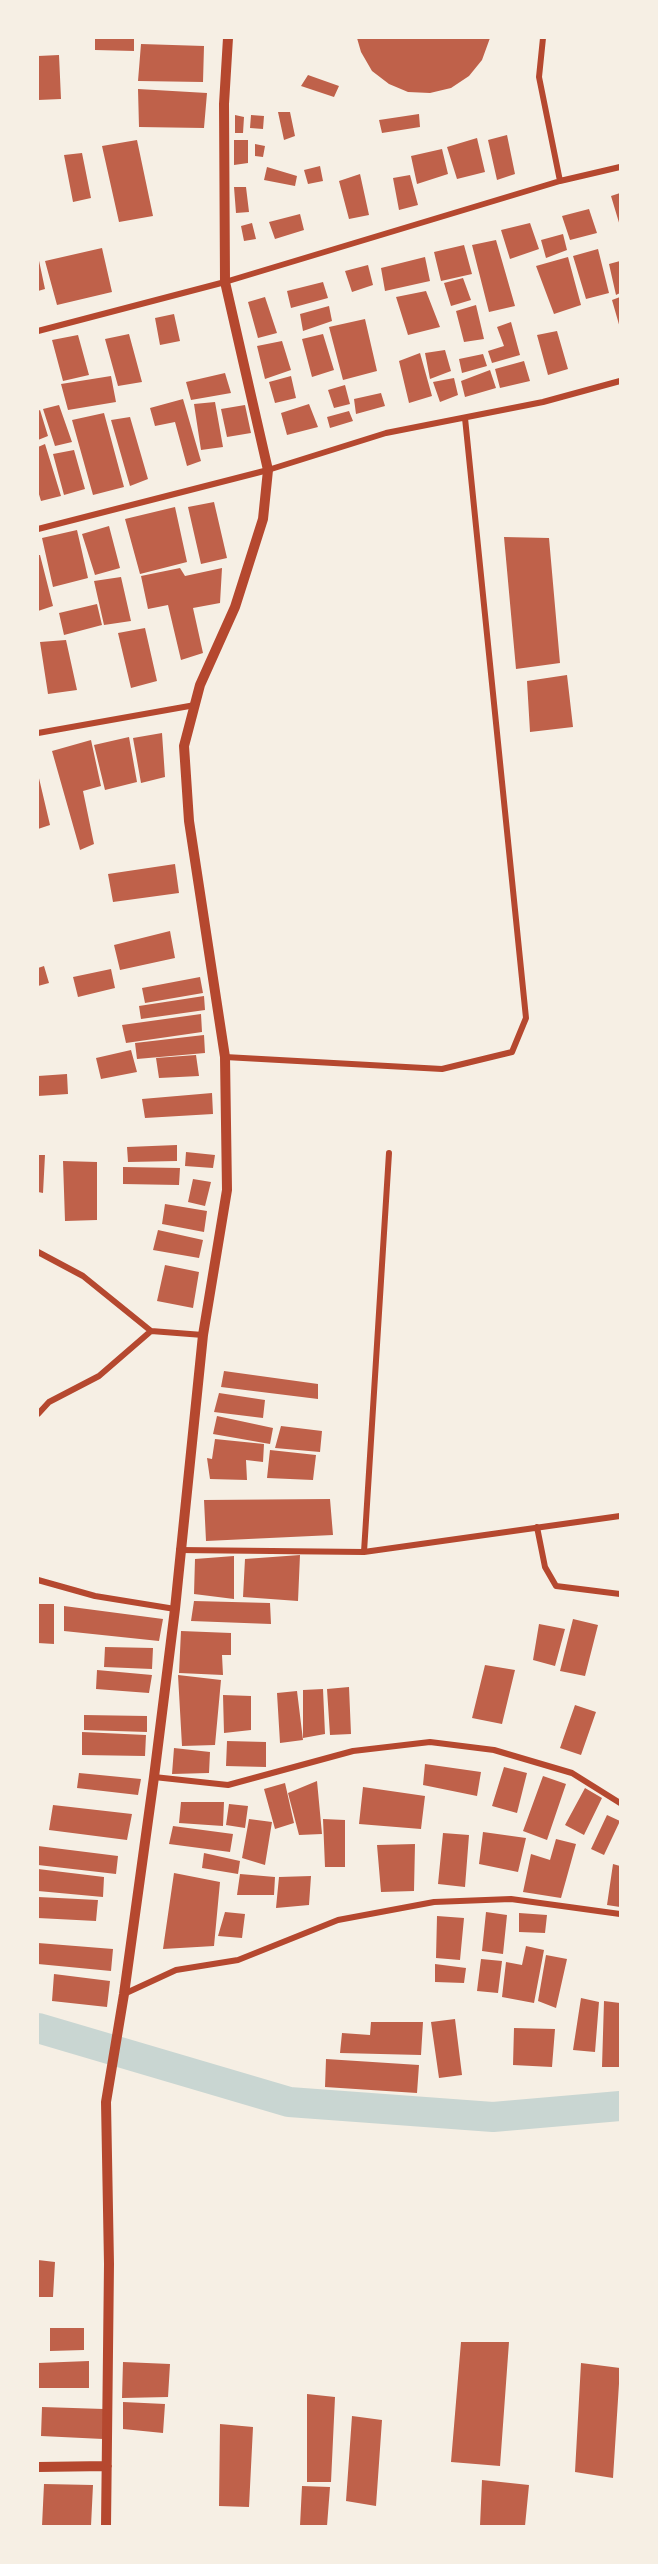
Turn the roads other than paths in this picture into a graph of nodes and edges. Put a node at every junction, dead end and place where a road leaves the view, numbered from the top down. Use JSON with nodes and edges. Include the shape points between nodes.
{"nodes":[{"id":1,"x":228,"y":38,"type":"edge"},
{"id":2,"x":543,"y":38,"type":"edge"},
{"id":3,"x":621,"y":167,"type":"edge"},
{"id":4,"x":560,"y":181,"type":"junction"},
{"id":5,"x":225,"y":282,"type":"junction"},
{"id":6,"x":38,"y":331,"type":"edge"},
{"id":7,"x":621,"y":381,"type":"edge"},
{"id":8,"x":465,"y":418,"type":"junction"},
{"id":9,"x":268,"y":470,"type":"junction"},
{"id":10,"x":38,"y":529,"type":"edge"},
{"id":11,"x":195,"y":705,"type":"junction"},
{"id":12,"x":38,"y":733,"type":"edge"},
{"id":13,"x":225,"y":1057,"type":"junction"},
{"id":14,"x":389,"y":1153,"type":"dead end"},
{"id":15,"x":38,"y":1252,"type":"edge"},
{"id":16,"x":151,"y":1331,"type":"junction"},
{"id":17,"x":203,"y":1335,"type":"junction"},
{"id":18,"x":38,"y":1414,"type":"edge"},
{"id":19,"x":621,"y":1516,"type":"edge"},
{"id":20,"x":537,"y":1527,"type":"junction"},
{"id":21,"x":180,"y":1550,"type":"junction"},
{"id":22,"x":364,"y":1551,"type":"junction"},
{"id":23,"x":38,"y":1580,"type":"edge"},
{"id":24,"x":621,"y":1594,"type":"edge"},
{"id":25,"x":175,"y":1609,"type":"junction"},
{"id":26,"x":154,"y":1778,"type":"junction"},
{"id":27,"x":621,"y":1803,"type":"edge"},
{"id":28,"x":621,"y":1914,"type":"edge"},
{"id":29,"x":124,"y":1994,"type":"junction"},
{"id":30,"x":107,"y":2466,"type":"junction"},
{"id":31,"x":38,"y":2467,"type":"edge"},
{"id":32,"x":106,"y":2526,"type":"edge"}],
"edges":[{"from":1,"to":5,"type":"street","via":[[224,104]]},
{"from":2,"to":4,"type":"street","via":[[539,77]]},
{"from":3,"to":4,"type":"street"},
{"from":4,"to":5,"type":"street"},
{"from":5,"to":6,"type":"street"},
{"from":5,"to":9,"type":"street"},
{"from":7,"to":8,"type":"street"},
{"from":8,"to":9,"type":"street","via":[[386,433]]},
{"from":8,"to":13,"type":"street","via":[[526,1018],[512,1052],[442,1069]]},
{"from":9,"to":10,"type":"street"},
{"from":9,"to":11,"type":"street","via":[[263,519],[235,607]]},
{"from":11,"to":12,"type":"street"},
{"from":11,"to":13,"type":"street","via":[[184,746],[189,821]]},
{"from":13,"to":17,"type":"street","via":[[227,1190]]},
{"from":14,"to":22,"type":"street"},
{"from":15,"to":16,"type":"street","via":[[83,1276]]},
{"from":16,"to":17,"type":"street"},
{"from":16,"to":18,"type":"street","via":[[99,1376],[49,1402]]},
{"from":17,"to":21,"type":"street"},
{"from":19,"to":20,"type":"street"},
{"from":20,"to":22,"type":"street"},
{"from":20,"to":24,"type":"street","via":[[545,1567],[556,1586]]},
{"from":21,"to":22,"type":"street"},
{"from":21,"to":25,"type":"street"},
{"from":23,"to":25,"type":"street","via":[[95,1596]]},
{"from":25,"to":26,"type":"street"},
{"from":26,"to":27,"type":"street","via":[[228,1785],[353,1750],[430,1742],[494,1750],[572,1773]]},
{"from":26,"to":29,"type":"street"},
{"from":28,"to":29,"type":"street","via":[[511,1899],[434,1902],[338,1920],[238,1960],[176,1970]]},
{"from":29,"to":30,"type":"street","via":[[106,2102]]},
{"from":30,"to":31,"type":"street"},
{"from":30,"to":32,"type":"street"}]}
